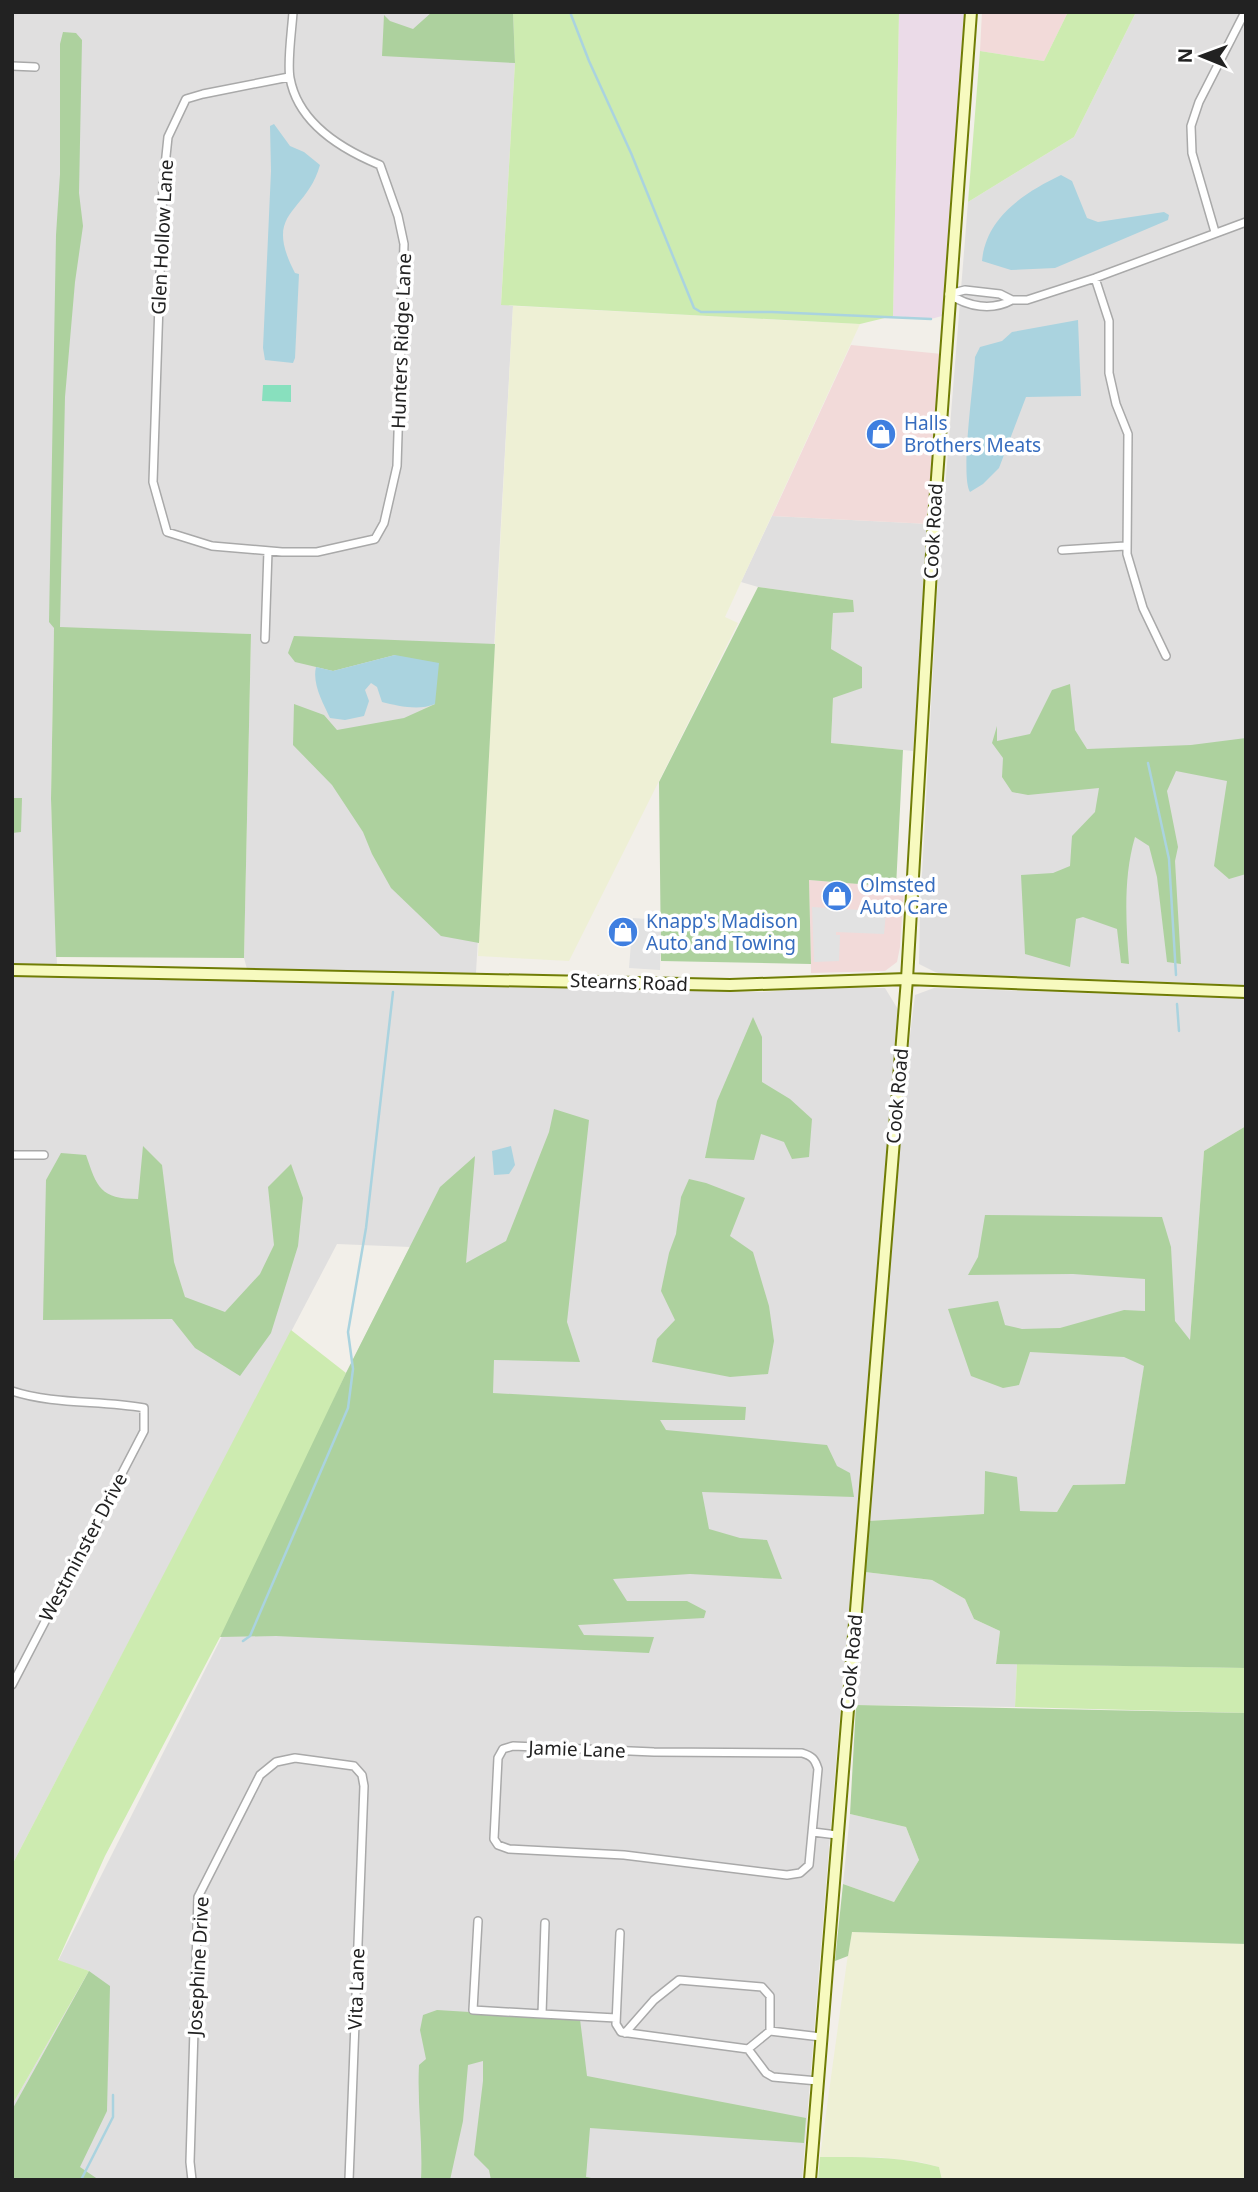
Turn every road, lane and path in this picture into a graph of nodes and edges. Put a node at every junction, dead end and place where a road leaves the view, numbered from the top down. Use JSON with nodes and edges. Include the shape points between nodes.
{"nodes":[{"id":1,"x":293,"y":12,"type":"edge"},
{"id":2,"x":971,"y":12,"type":"edge"},
{"id":3,"x":1245,"y":12,"type":"edge"},
{"id":4,"x":12,"y":66,"type":"edge"},
{"id":5,"x":35,"y":67,"type":"dead end"},
{"id":6,"x":289,"y":77,"type":"junction"},
{"id":7,"x":1246,"y":222,"type":"edge"},
{"id":8,"x":1216,"y":232,"type":"junction"},
{"id":9,"x":1095,"y":278,"type":"junction"},
{"id":10,"x":949,"y":294,"type":"junction"},
{"id":11,"x":1012,"y":300,"type":"junction"},
{"id":12,"x":1125,"y":546,"type":"junction"},
{"id":13,"x":1062,"y":550,"type":"dead end"},
{"id":14,"x":268,"y":551,"type":"junction"},
{"id":15,"x":265,"y":639,"type":"dead end"},
{"id":16,"x":1166,"y":656,"type":"dead end"},
{"id":17,"x":12,"y":970,"type":"edge"},
{"id":18,"x":907,"y":979,"type":"junction"},
{"id":19,"x":1246,"y":992,"type":"edge"},
{"id":20,"x":12,"y":1155,"type":"edge"},
{"id":21,"x":44,"y":1155,"type":"dead end"},
{"id":22,"x":12,"y":1391,"type":"edge"},
{"id":23,"x":12,"y":1685,"type":"edge"},
{"id":24,"x":364,"y":1797,"type":"joint"},
{"id":25,"x":813,"y":1832,"type":"junction"},
{"id":26,"x":837,"y":1835,"type":"junction"},
{"id":27,"x":478,"y":1921,"type":"dead end"},
{"id":28,"x":545,"y":1923,"type":"dead end"},
{"id":29,"x":620,"y":1933,"type":"dead end"},
{"id":30,"x":542,"y":2014,"type":"junction"},
{"id":31,"x":616,"y":2018,"type":"junction"},
{"id":32,"x":770,"y":2031,"type":"junction"},
{"id":33,"x":625,"y":2033,"type":"junction"},
{"id":34,"x":821,"y":2037,"type":"junction"},
{"id":35,"x":748,"y":2049,"type":"junction"},
{"id":36,"x":818,"y":2081,"type":"junction"},
{"id":37,"x":192,"y":2180,"type":"edge"},
{"id":38,"x":349,"y":2180,"type":"edge"},
{"id":39,"x":810,"y":2180,"type":"edge"}],
"edges":[{"from":1,"to":6,"type":"street","name":"Hunters Ridge Lane"},
{"from":2,"to":10,"type":"street","name":"Cook Road"},
{"from":3,"to":8,"type":"street","via":[[1191,127],[1192,153]]},
{"from":4,"to":5,"type":"street"},
{"from":6,"to":14,"type":"street","name":"Hunters Ridge Lane","via":[[303,110],[326,136],[380,165],[398,216],[404,244],[397,466],[384,523],[375,539],[317,552]]},
{"from":6,"to":14,"type":"street","name":"Glen Hollow Lane","via":[[186,99],[169,137],[163,185],[153,482],[167,532],[212,547]]},
{"from":7,"to":8,"type":"street"},
{"from":8,"to":9,"type":"street"},
{"from":9,"to":11,"type":"street","via":[[1027,300]]},
{"from":9,"to":12,"type":"street","via":[[1109,321],[1109,373],[1128,434]]},
{"from":10,"to":11,"type":"street","via":[[965,290],[1000,293]]},
{"from":10,"to":11,"type":"street","via":[[963,304],[999,306]]},
{"from":10,"to":18,"type":"street","name":"Cook Road"},
{"from":12,"to":13,"type":"street"},
{"from":12,"to":16,"type":"street","via":[[1143,608]]},
{"from":14,"to":15,"type":"street"},
{"from":17,"to":18,"type":"street","name":"Stearns Road","via":[[730,985]]},
{"from":18,"to":19,"type":"street","name":"Stearns Road"},
{"from":18,"to":26,"type":"street","name":"Cook Road"},
{"from":20,"to":21,"type":"street"},
{"from":22,"to":23,"type":"street","name":"Westminster Drive","via":[[37,1398],[144,1408],[144,1431]]},
{"from":24,"to":37,"type":"street","name":"Josephine Drive","via":[[362,1775],[354,1766],[295,1759],[276,1762],[260,1775],[198,1897]]},
{"from":24,"to":38,"type":"street","name":"Vita Lane"},
{"from":25,"to":25,"type":"street","name":"Jamie Lane","via":[[809,1865],[795,1875],[624,1855],[509,1849],[494,1839],[498,1758],[503,1749],[513,1746],[802,1753],[810,1755],[818,1769]]},
{"from":25,"to":26,"type":"street"},
{"from":26,"to":34,"type":"street","name":"Cook Road"},
{"from":27,"to":30,"type":"street","via":[[473,2010]]},
{"from":28,"to":30,"type":"street"},
{"from":29,"to":31,"type":"street"},
{"from":30,"to":31,"type":"street"},
{"from":31,"to":33,"type":"street"},
{"from":32,"to":33,"type":"street","via":[[770,1996],[762,1987],[679,1980]]},
{"from":32,"to":34,"type":"street"},
{"from":32,"to":35,"type":"street"},
{"from":33,"to":35,"type":"street"},
{"from":34,"to":36,"type":"street","name":"Cook Road"},
{"from":35,"to":36,"type":"street","via":[[772,2077]]},
{"from":36,"to":39,"type":"street","name":"Cook Road"}]}
